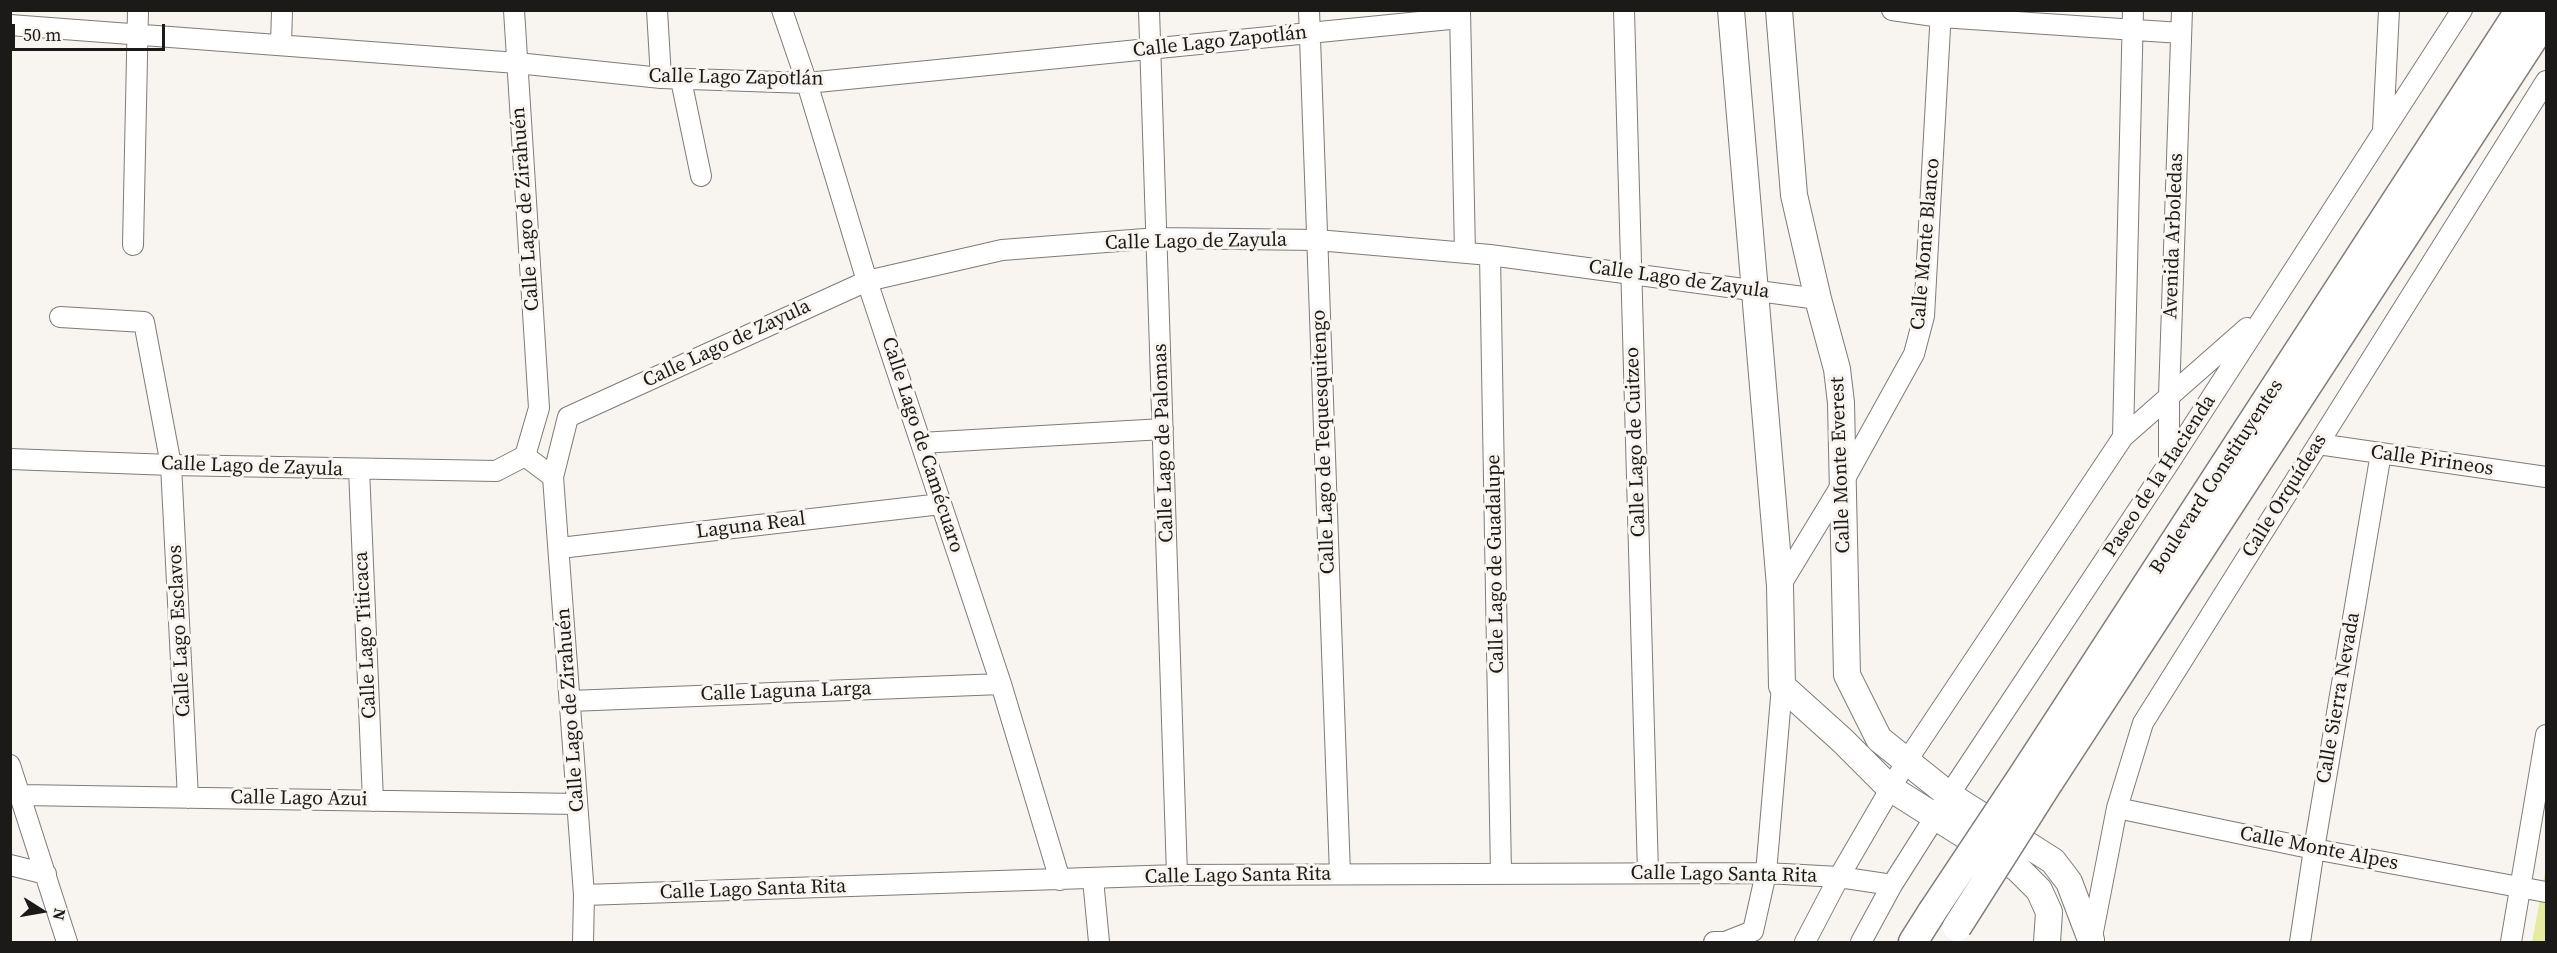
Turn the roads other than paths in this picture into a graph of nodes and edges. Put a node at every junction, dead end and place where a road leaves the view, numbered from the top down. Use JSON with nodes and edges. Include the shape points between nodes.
{"nodes":[{"id":1,"x":138,"y":10,"type":"edge"},
{"id":2,"x":282,"y":10,"type":"edge"},
{"id":3,"x":514,"y":10,"type":"edge"},
{"id":4,"x":657,"y":10,"type":"edge"},
{"id":5,"x":782,"y":10,"type":"edge"},
{"id":6,"x":1149,"y":10,"type":"edge"},
{"id":7,"x":1309,"y":10,"type":"edge"},
{"id":8,"x":1624,"y":10,"type":"edge"},
{"id":9,"x":1731,"y":10,"type":"edge"},
{"id":10,"x":1779,"y":10,"type":"edge"},
{"id":11,"x":1892,"y":10,"type":"edge"},
{"id":12,"x":2182,"y":10,"type":"edge"},
{"id":13,"x":2389,"y":10,"type":"edge"},
{"id":14,"x":2462,"y":10,"type":"edge"},
{"id":15,"x":2520,"y":10,"type":"edge"},
{"id":16,"x":1460,"y":14,"type":"edge"},
{"id":17,"x":1941,"y":14,"type":"edge"},
{"id":18,"x":2547,"y":19,"type":"edge"},
{"id":19,"x":2132,"y":20,"type":"edge"},
{"id":20,"x":10,"y":25,"type":"edge"},
{"id":21,"x":1310,"y":33,"type":"junction"},
{"id":22,"x":2181,"y":33,"type":"junction"},
{"id":23,"x":138,"y":34,"type":"junction"},
{"id":24,"x":281,"y":45,"type":"junction"},
{"id":25,"x":1150,"y":49,"type":"junction"},
{"id":26,"x":517,"y":63,"type":"junction"},
{"id":27,"x":671,"y":79,"type":"junction"},
{"id":28,"x":2547,"y":81,"type":"edge"},
{"id":29,"x":807,"y":84,"type":"junction"},
{"id":30,"x":2383,"y":131,"type":"junction"},
{"id":31,"x":701,"y":176,"type":"dead end"},
{"id":32,"x":1158,"y":238,"type":"junction"},
{"id":33,"x":1317,"y":240,"type":"junction"},
{"id":34,"x":133,"y":245,"type":"dead end"},
{"id":35,"x":1466,"y":253,"type":"junction"},
{"id":36,"x":1490,"y":255,"type":"junction"},
{"id":37,"x":1632,"y":273,"type":"junction"},
{"id":38,"x":867,"y":280,"type":"junction"},
{"id":39,"x":1755,"y":290,"type":"junction"},
{"id":40,"x":1818,"y":299,"type":"junction"},
{"id":41,"x":2264,"y":313,"type":"junction"},
{"id":42,"x":60,"y":317,"type":"dead end"},
{"id":43,"x":2169,"y":396,"type":"junction"},
{"id":44,"x":539,"y":408,"type":"junction"},
{"id":45,"x":568,"y":417,"type":"junction"},
{"id":46,"x":1163,"y":429,"type":"junction"},
{"id":47,"x":2123,"y":437,"type":"junction"},
{"id":48,"x":921,"y":443,"type":"junction"},
{"id":49,"x":2318,"y":444,"type":"junction"},
{"id":50,"x":2381,"y":453,"type":"junction"},
{"id":51,"x":525,"y":456,"type":"junction"},
{"id":52,"x":10,"y":459,"type":"edge"},
{"id":53,"x":2169,"y":463,"type":"junction"},
{"id":54,"x":171,"y":465,"type":"junction"},
{"id":55,"x":359,"y":470,"type":"junction"},
{"id":56,"x":553,"y":477,"type":"junction"},
{"id":57,"x":2547,"y":477,"type":"edge"},
{"id":58,"x":1842,"y":484,"type":"junction"},
{"id":59,"x":941,"y":504,"type":"junction"},
{"id":60,"x":560,"y":548,"type":"junction"},
{"id":61,"x":1780,"y":586,"type":"junction"},
{"id":62,"x":1002,"y":684,"type":"junction"},
{"id":63,"x":1782,"y":686,"type":"junction"},
{"id":64,"x":570,"y":700,"type":"junction"},
{"id":65,"x":2547,"y":735,"type":"edge"},
{"id":66,"x":1906,"y":762,"type":"junction"},
{"id":67,"x":10,"y":765,"type":"edge"},
{"id":68,"x":2038,"y":776,"type":"junction"},
{"id":69,"x":1890,"y":788,"type":"junction"},
{"id":70,"x":20,"y":795,"type":"junction"},
{"id":71,"x":1949,"y":795,"type":"junction"},
{"id":72,"x":188,"y":798,"type":"junction"},
{"id":73,"x":373,"y":801,"type":"junction"},
{"id":74,"x":577,"y":804,"type":"junction"},
{"id":75,"x":2117,"y":808,"type":"junction"},
{"id":76,"x":1936,"y":816,"type":"junction"},
{"id":77,"x":2314,"y":849,"type":"junction"},
{"id":78,"x":10,"y":865,"type":"edge"},
{"id":79,"x":1648,"y":873,"type":"junction"},
{"id":80,"x":1766,"y":873,"type":"junction"},
{"id":81,"x":46,"y":874,"type":"junction"},
{"id":82,"x":1340,"y":874,"type":"junction"},
{"id":83,"x":1501,"y":874,"type":"junction"},
{"id":84,"x":1177,"y":875,"type":"junction"},
{"id":85,"x":1839,"y":877,"type":"junction"},
{"id":86,"x":1092,"y":879,"type":"junction"},
{"id":87,"x":1060,"y":880,"type":"junction"},
{"id":88,"x":1893,"y":885,"type":"junction"},
{"id":89,"x":2521,"y":886,"type":"junction"},
{"id":90,"x":2547,"y":892,"type":"edge"},
{"id":91,"x":584,"y":896,"type":"junction"},
{"id":92,"x":1952,"y":935,"type":"edge"},
{"id":93,"x":2091,"y":941,"type":"edge"},
{"id":94,"x":67,"y":942,"type":"edge"},
{"id":95,"x":583,"y":942,"type":"edge"},
{"id":96,"x":1099,"y":942,"type":"edge"},
{"id":97,"x":1714,"y":942,"type":"edge"},
{"id":98,"x":1725,"y":942,"type":"edge"},
{"id":99,"x":1805,"y":942,"type":"edge"},
{"id":100,"x":1861,"y":942,"type":"edge"},
{"id":101,"x":1913,"y":942,"type":"edge"},
{"id":102,"x":2047,"y":942,"type":"edge"},
{"id":103,"x":2300,"y":942,"type":"edge"},
{"id":104,"x":2511,"y":942,"type":"edge"}],
"edges":[{"from":1,"to":23,"type":"street"},
{"from":2,"to":24,"type":"street"},
{"from":3,"to":26,"type":"street","name":"Calle Lago de Zirahuén"},
{"from":4,"to":27,"type":"street"},
{"from":5,"to":29,"type":"street","name":"Calle Lago de Camécuaro"},
{"from":6,"to":25,"type":"street","name":"Calle Lago de Palomas"},
{"from":7,"to":21,"type":"street","name":"Calle Lago de Tequesquitengo"},
{"from":8,"to":37,"type":"street","name":"Calle Lago de Cuitzeo"},
{"from":9,"to":39,"type":"main road"},
{"from":10,"to":40,"type":"main road","name":"Calle Monte Everest","via":[[1794,195]]},
{"from":11,"to":17,"type":"street"},
{"from":12,"to":22,"type":"street","name":"Avenida Arboledas"},
{"from":13,"to":30,"type":"street"},
{"from":14,"to":30,"type":"street","name":"Paseo de la Hacienda"},
{"from":15,"to":68,"type":"highway","name":"Boulevard Constituyentes"},
{"from":16,"to":21,"type":"street","name":"Calle Lago Zapotlán"},
{"from":16,"to":35,"type":"street"},
{"from":17,"to":19,"type":"street"},
{"from":17,"to":58,"type":"street","name":"Calle Monte Blanco","via":[[1924,316],[1914,354]]},
{"from":18,"to":68,"type":"highway","name":"Boulevard Constituyentes"},
{"from":19,"to":22,"type":"street"},
{"from":19,"to":47,"type":"street"},
{"from":20,"to":23,"type":"street","name":"Calle Lago Zapotlán"},
{"from":21,"to":25,"type":"street","name":"Calle Lago Zapotlán"},
{"from":21,"to":33,"type":"street","name":"Calle Lago de Tequesquitengo"},
{"from":22,"to":43,"type":"street","name":"Avenida Arboledas"},
{"from":23,"to":24,"type":"street","name":"Calle Lago Zapotlán"},
{"from":23,"to":34,"type":"street"},
{"from":24,"to":26,"type":"street","name":"Calle Lago Zapotlán"},
{"from":25,"to":29,"type":"street","name":"Calle Lago Zapotlán"},
{"from":25,"to":32,"type":"street","name":"Calle Lago de Palomas"},
{"from":26,"to":27,"type":"street","name":"Calle Lago Zapotlán"},
{"from":26,"to":44,"type":"street","name":"Calle Lago de Zirahuén"},
{"from":27,"to":29,"type":"street","name":"Calle Lago Zapotlán"},
{"from":27,"to":31,"type":"street"},
{"from":28,"to":49,"type":"street","name":"Calle Orquídeas"},
{"from":29,"to":38,"type":"street","name":"Calle Lago de Camécuaro"},
{"from":30,"to":41,"type":"street","name":"Paseo de la Hacienda"},
{"from":32,"to":33,"type":"street","name":"Calle Lago de Zayula"},
{"from":32,"to":38,"type":"street","name":"Calle Lago de Zayula","via":[[1002,250]]},
{"from":32,"to":46,"type":"street","name":"Calle Lago de Palomas"},
{"from":33,"to":35,"type":"street","name":"Calle Lago de Zayula"},
{"from":33,"to":82,"type":"street","name":"Calle Lago de Tequesquitengo"},
{"from":35,"to":36,"type":"street","name":"Calle Lago de Zayula"},
{"from":36,"to":37,"type":"street","name":"Calle Lago de Zayula"},
{"from":36,"to":83,"type":"street","name":"Calle Lago de Guadalupe"},
{"from":37,"to":39,"type":"street","name":"Calle Lago de Zayula"},
{"from":37,"to":79,"type":"street","name":"Calle Lago de Cuitzeo"},
{"from":38,"to":45,"type":"street","name":"Calle Lago de Zayula"},
{"from":38,"to":48,"type":"street","name":"Calle Lago de Camécuaro"},
{"from":39,"to":40,"type":"street","name":"Calle Lago de Zayula"},
{"from":39,"to":61,"type":"main road"},
{"from":40,"to":58,"type":"main road","name":"Calle Monte Everest","via":[[1837,369]]},
{"from":41,"to":43,"type":"street"},
{"from":41,"to":53,"type":"street","name":"Paseo de la Hacienda"},
{"from":42,"to":54,"type":"street","name":"Calle Lago Esclavos","via":[[144,322]]},
{"from":43,"to":47,"type":"street"},
{"from":43,"to":53,"type":"street","name":"Avenida Arboledas"},
{"from":44,"to":45,"type":"street"},
{"from":44,"to":51,"type":"street","name":"Calle Lago de Zirahuén"},
{"from":45,"to":56,"type":"street","name":"Calle Lago de Zirahuén"},
{"from":46,"to":48,"type":"street"},
{"from":46,"to":84,"type":"street","name":"Calle Lago de Palomas"},
{"from":47,"to":66,"type":"street"},
{"from":48,"to":59,"type":"street","name":"Calle Lago de Camécuaro"},
{"from":49,"to":50,"type":"street","name":"Calle Pirineos"},
{"from":49,"to":75,"type":"street","name":"Calle Orquídeas","via":[[2143,723]]},
{"from":50,"to":57,"type":"street","name":"Calle Pirineos"},
{"from":50,"to":77,"type":"street","name":"Calle Sierra Nevada"},
{"from":51,"to":55,"type":"street","name":"Calle Lago de Zayula","via":[[496,471]]},
{"from":51,"to":56,"type":"street"},
{"from":52,"to":54,"type":"street","name":"Calle Lago de Zayula"},
{"from":53,"to":71,"type":"street","name":"Paseo de la Hacienda"},
{"from":54,"to":55,"type":"street","name":"Calle Lago de Zayula"},
{"from":54,"to":72,"type":"street","name":"Calle Lago Esclavos"},
{"from":55,"to":73,"type":"street","name":"Calle Lago Titicaca"},
{"from":56,"to":60,"type":"street","name":"Calle Lago de Zirahuén"},
{"from":58,"to":61,"type":"street","name":"Calle Monte Blanco"},
{"from":58,"to":66,"type":"main road","name":"Calle Monte Everest","via":[[1847,675],[1879,739]]},
{"from":59,"to":60,"type":"street","name":"Laguna Real"},
{"from":59,"to":62,"type":"street","name":"Calle Lago de Camécuaro"},
{"from":60,"to":64,"type":"street","name":"Calle Lago de Zirahuén"},
{"from":61,"to":63,"type":"main road"},
{"from":62,"to":64,"type":"street","name":"Calle Laguna Larga"},
{"from":62,"to":87,"type":"street","name":"Calle Lago de Camécuaro"},
{"from":63,"to":69,"type":"main road"},
{"from":63,"to":80,"type":"street"},
{"from":64,"to":74,"type":"street","name":"Calle Lago de Zirahuén"},
{"from":65,"to":89,"type":"street"},
{"from":66,"to":69,"type":"street"},
{"from":66,"to":71,"type":"main road","name":"Calle Monte Everest"},
{"from":67,"to":70,"type":"street"},
{"from":68,"to":92,"type":"highway","name":"Boulevard Constituyentes","bridge":true},
{"from":68,"to":101,"type":"highway","name":"Boulevard Constituyentes","bridge":true},
{"from":69,"to":76,"type":"main road"},
{"from":69,"to":85,"type":"street"},
{"from":70,"to":72,"type":"street","name":"Calle Lago Azui"},
{"from":70,"to":81,"type":"street"},
{"from":71,"to":76,"type":"street","name":"Paseo de la Hacienda"},
{"from":71,"to":93,"type":"main road","name":"Calle Monte Everest","via":[[2053,861],[2069,882]]},
{"from":72,"to":73,"type":"street","name":"Calle Lago Azui"},
{"from":73,"to":74,"type":"street","name":"Calle Lago Azui"},
{"from":74,"to":91,"type":"street","name":"Calle Lago de Zirahuén"},
{"from":75,"to":77,"type":"street","name":"Calle Monte Alpes"},
{"from":75,"to":93,"type":"street","name":"Calle Orquídeas"},
{"from":76,"to":88,"type":"street","name":"Paseo de la Hacienda"},
{"from":76,"to":102,"type":"main road","via":[[2018,869],[2039,890],[2049,912]]},
{"from":77,"to":89,"type":"street","name":"Calle Monte Alpes"},
{"from":77,"to":103,"type":"street","name":"Calle Sierra Nevada"},
{"from":78,"to":81,"type":"street"},
{"from":79,"to":80,"type":"street","name":"Calle Lago Santa Rita"},
{"from":79,"to":83,"type":"street","name":"Calle Lago Santa Rita"},
{"from":80,"to":85,"type":"street","name":"Calle Lago Santa Rita"},
{"from":80,"to":98,"type":"street","via":[[1753,931]]},
{"from":81,"to":94,"type":"street"},
{"from":82,"to":83,"type":"street","name":"Calle Lago Santa Rita"},
{"from":82,"to":84,"type":"street","name":"Calle Lago Santa Rita"},
{"from":84,"to":86,"type":"street","name":"Calle Lago Santa Rita"},
{"from":85,"to":88,"type":"street","name":"Calle Lago Santa Rita"},
{"from":85,"to":99,"type":"street"},
{"from":86,"to":87,"type":"street","name":"Calle Lago Santa Rita"},
{"from":86,"to":96,"type":"street"},
{"from":87,"to":91,"type":"street","name":"Calle Lago Santa Rita"},
{"from":88,"to":100,"type":"street","name":"Paseo de la Hacienda"},
{"from":89,"to":90,"type":"street","name":"Calle Monte Alpes"},
{"from":89,"to":104,"type":"street"},
{"from":91,"to":95,"type":"street","name":"Calle Lago de Zirahuén"},
{"from":97,"to":98,"type":"street"}]}
